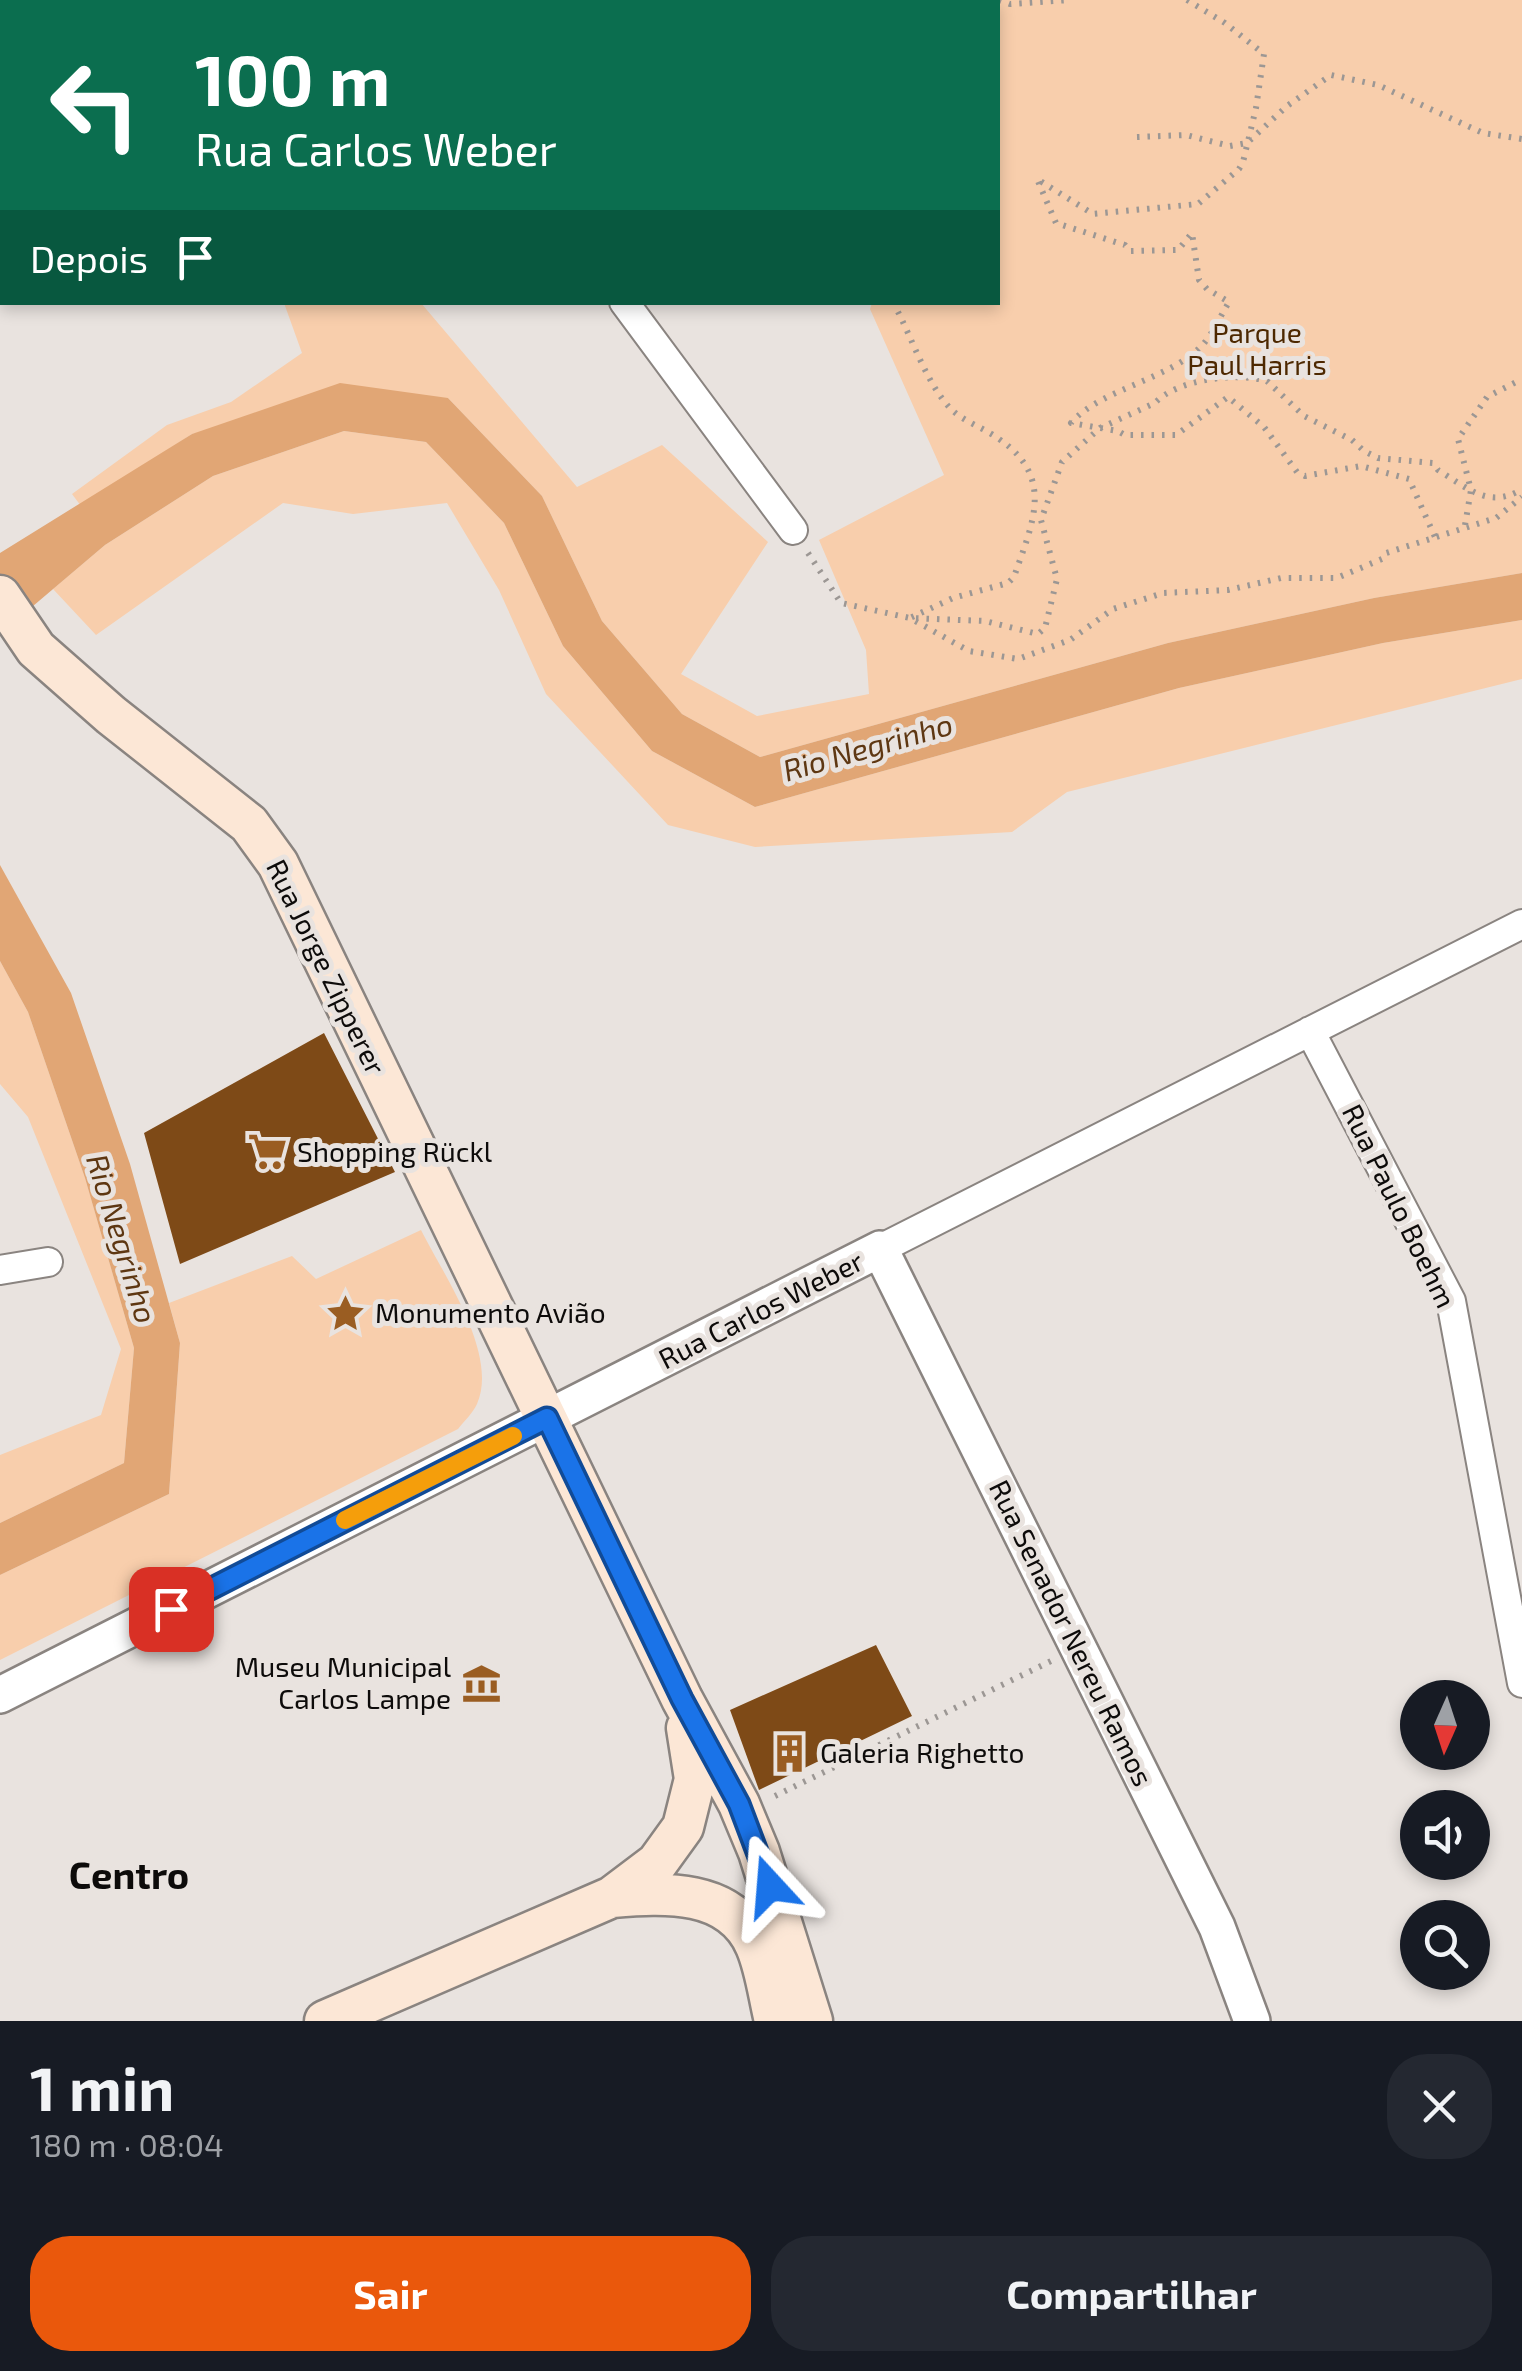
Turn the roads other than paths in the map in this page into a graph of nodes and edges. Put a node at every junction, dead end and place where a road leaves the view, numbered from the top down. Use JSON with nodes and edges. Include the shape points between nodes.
{"nodes":[{"id":1,"x":626,"y":305,"type":"edge"},
{"id":2,"x":793,"y":530,"type":"road end"},
{"id":3,"x":0,"y":596,"type":"edge"},
{"id":4,"x":1522,"y":924,"type":"edge"},
{"id":5,"x":1310,"y":1031,"type":"junction"},
{"id":6,"x":880,"y":1249,"type":"junction"},
{"id":7,"x":48,"y":1262,"type":"dead end"},
{"id":8,"x":0,"y":1270,"type":"edge"},
{"id":9,"x":547,"y":1418,"type":"junction"},
{"id":10,"x":1522,"y":1683,"type":"edge"},
{"id":11,"x":0,"y":1695,"type":"edge"},
{"id":12,"x":682,"y":1699,"type":"junction"},
{"id":13,"x":612,"y":1897,"type":"junction"},
{"id":14,"x":325,"y":2021,"type":"edge"},
{"id":15,"x":776,"y":2021,"type":"edge"},
{"id":16,"x":812,"y":2021,"type":"edge"},
{"id":17,"x":1252,"y":2021,"type":"edge"}],
"edges":[{"from":1,"to":2,"type":"street"},
{"from":3,"to":9,"type":"main road","name":"Rua Jorge Zipperer","via":[[36,649],[265,844]]},
{"from":4,"to":5,"type":"street","name":"Rua Carlos Weber"},
{"from":5,"to":6,"type":"street","name":"Rua Carlos Weber"},
{"from":5,"to":10,"type":"street","name":"Rua Paulo Boehm","via":[[1451,1302]]},
{"from":6,"to":9,"type":"street","name":"Rua Carlos Weber"},
{"from":6,"to":17,"type":"street","name":"Rua Senador Nereu Ramos","via":[[1217,1927]]},
{"from":7,"to":8,"type":"street"},
{"from":9,"to":11,"type":"street","name":"Rua Carlos Weber"},
{"from":9,"to":12,"type":"main road","name":"Rua Jorge Zipperer"},
{"from":12,"to":13,"type":"main road","via":[[694,1778],[683,1827],[657,1862]]},
{"from":12,"to":16,"type":"main road","via":[[759,1852]]},
{"from":13,"to":14,"type":"main road"},
{"from":13,"to":15,"type":"main road","via":[[661,1893],[722,1907],[756,1946]]}]}
